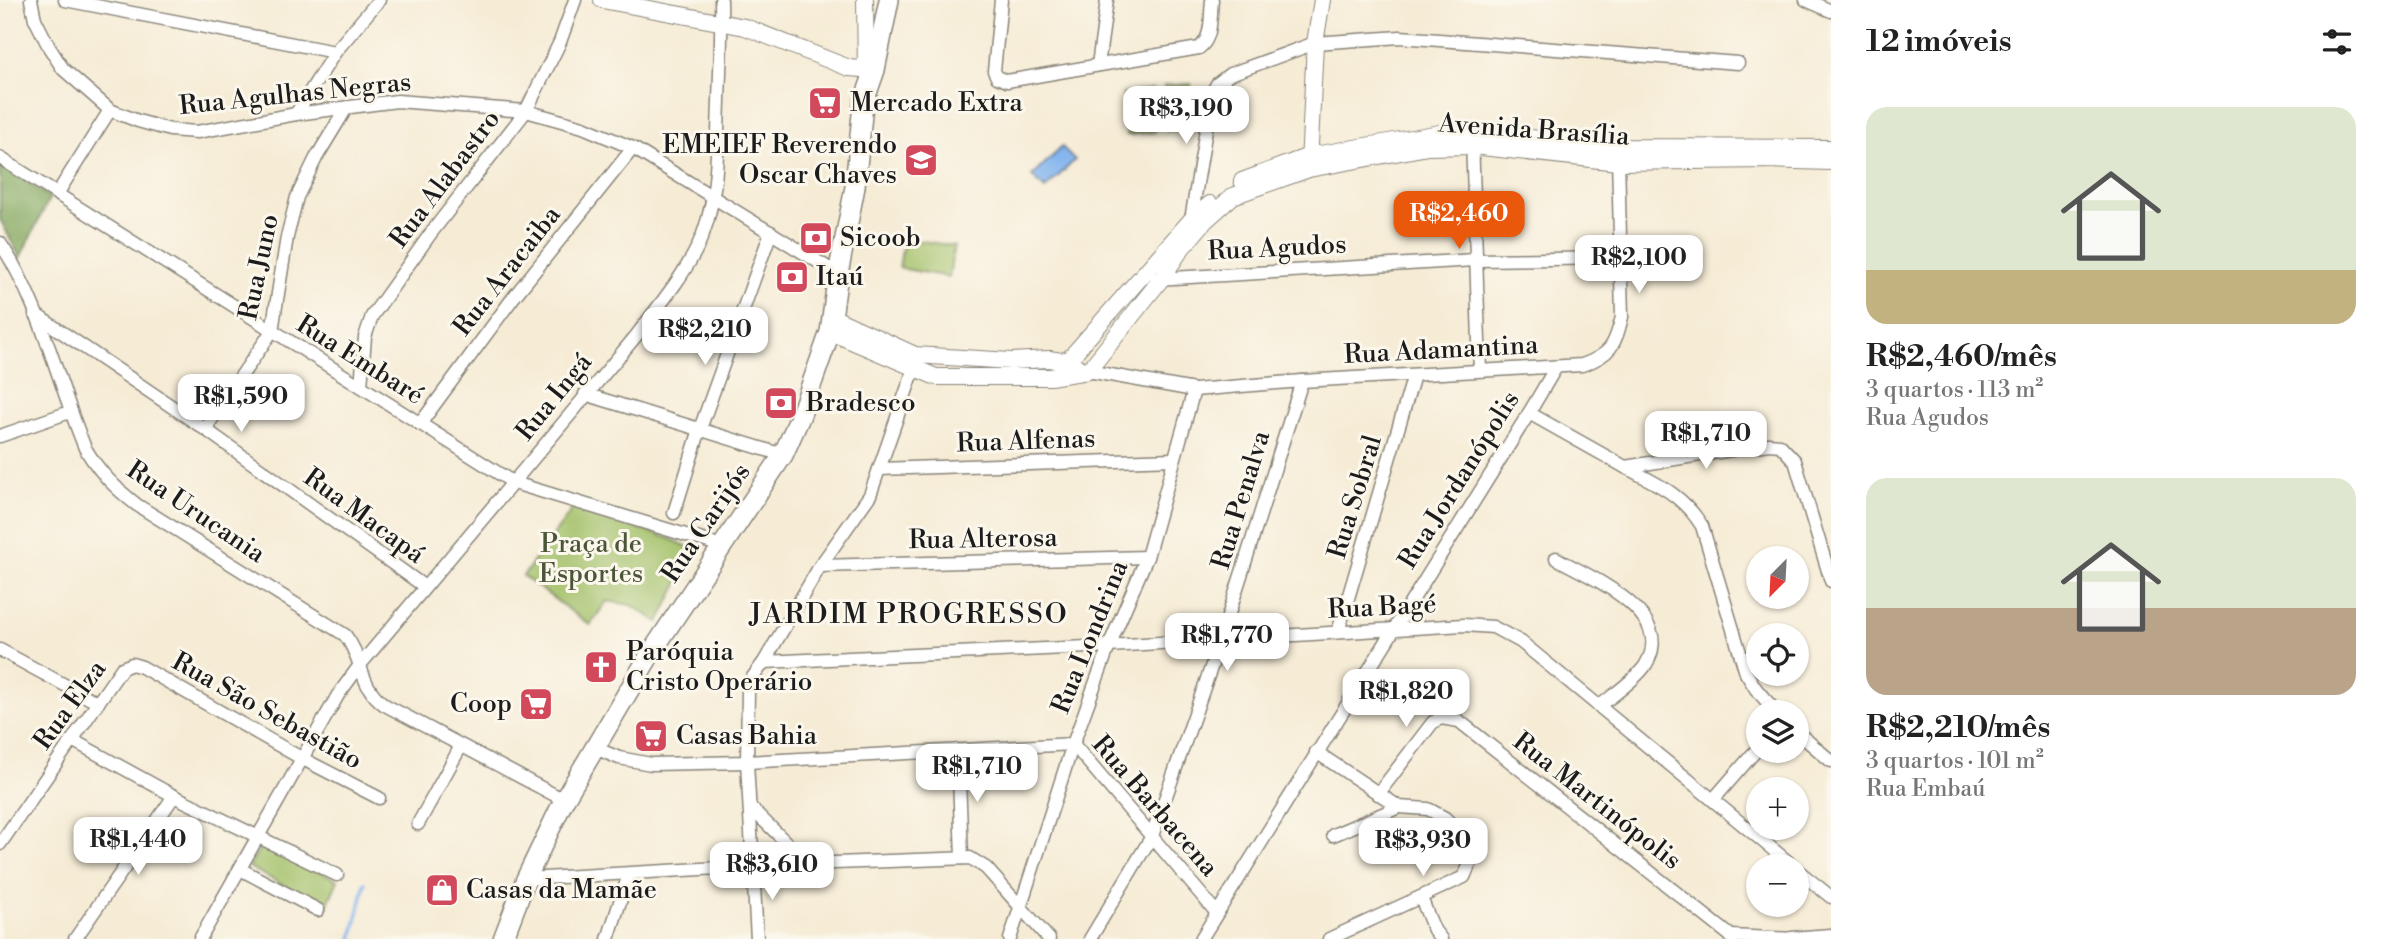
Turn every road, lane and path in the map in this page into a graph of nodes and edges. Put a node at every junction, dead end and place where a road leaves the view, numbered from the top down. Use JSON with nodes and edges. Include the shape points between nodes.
{"nodes":[{"id":1,"x":31,"y":0,"type":"edge"},
{"id":2,"x":65,"y":0,"type":"edge"},
{"id":3,"x":379,"y":0,"type":"edge"},
{"id":4,"x":575,"y":0,"type":"edge"},
{"id":5,"x":602,"y":0,"type":"edge"},
{"id":6,"x":721,"y":0,"type":"edge"},
{"id":7,"x":865,"y":0,"type":"edge"},
{"id":8,"x":889,"y":0,"type":"edge"},
{"id":9,"x":1001,"y":0,"type":"edge"},
{"id":10,"x":1107,"y":0,"type":"edge"},
{"id":11,"x":1212,"y":0,"type":"edge"},
{"id":12,"x":1322,"y":0,"type":"edge"},
{"id":13,"x":1807,"y":0,"type":"edge"},
{"id":14,"x":1831,"y":11,"type":"edge"},
{"id":15,"x":722,"y":22,"type":"junction"},
{"id":16,"x":1315,"y":43,"type":"junction"},
{"id":17,"x":335,"y":52,"type":"junction"},
{"id":18,"x":1738,"y":63,"type":"dead end"},
{"id":19,"x":1098,"y":65,"type":"junction"},
{"id":20,"x":870,"y":70,"type":"junction"},
{"id":21,"x":347,"y":107,"type":"junction"},
{"id":22,"x":110,"y":110,"type":"junction"},
{"id":23,"x":526,"y":111,"type":"junction"},
{"id":24,"x":296,"y":114,"type":"junction"},
{"id":25,"x":1472,"y":139,"type":"junction"},
{"id":26,"x":633,"y":148,"type":"junction"},
{"id":27,"x":1831,"y":148,"type":"edge"},
{"id":28,"x":1618,"y":154,"type":"junction"},
{"id":29,"x":0,"y":158,"type":"edge"},
{"id":30,"x":1831,"y":162,"type":"edge"},
{"id":31,"x":1309,"y":163,"type":"junction"},
{"id":32,"x":57,"y":194,"type":"junction"},
{"id":33,"x":713,"y":196,"type":"junction"},
{"id":34,"x":1191,"y":220,"type":"junction"},
{"id":35,"x":771,"y":232,"type":"junction"},
{"id":36,"x":0,"y":243,"type":"edge"},
{"id":37,"x":1182,"y":248,"type":"junction"},
{"id":38,"x":1622,"y":258,"type":"junction"},
{"id":39,"x":1475,"y":260,"type":"junction"},
{"id":40,"x":838,"y":274,"type":"junction"},
{"id":41,"x":1186,"y":276,"type":"junction"},
{"id":42,"x":1162,"y":278,"type":"junction"},
{"id":43,"x":1139,"y":279,"type":"junction"},
{"id":44,"x":35,"y":314,"type":"junction"},
{"id":45,"x":831,"y":324,"type":"junction"},
{"id":46,"x":272,"y":331,"type":"junction"},
{"id":47,"x":1069,"y":359,"type":"junction"},
{"id":48,"x":914,"y":362,"type":"junction"},
{"id":49,"x":1556,"y":367,"type":"junction"},
{"id":50,"x":1480,"y":370,"type":"junction"},
{"id":51,"x":1088,"y":371,"type":"junction"},
{"id":52,"x":1415,"y":375,"type":"junction"},
{"id":53,"x":1302,"y":381,"type":"junction"},
{"id":54,"x":361,"y":386,"type":"junction"},
{"id":55,"x":1194,"y":390,"type":"junction"},
{"id":56,"x":585,"y":394,"type":"junction"},
{"id":57,"x":70,"y":412,"type":"junction"},
{"id":58,"x":1529,"y":413,"type":"junction"},
{"id":59,"x":420,"y":424,"type":"junction"},
{"id":60,"x":205,"y":429,"type":"junction"},
{"id":61,"x":699,"y":429,"type":"junction"},
{"id":62,"x":0,"y":436,"type":"edge"},
{"id":63,"x":783,"y":455,"type":"junction"},
{"id":64,"x":1174,"y":459,"type":"junction"},
{"id":65,"x":1625,"y":467,"type":"junction"},
{"id":66,"x":879,"y":469,"type":"junction"},
{"id":67,"x":514,"y":483,"type":"junction"},
{"id":68,"x":674,"y":513,"type":"dead end"},
{"id":69,"x":722,"y":546,"type":"junction"},
{"id":70,"x":1147,"y":557,"type":"junction"},
{"id":71,"x":1556,"y":558,"type":"dead end"},
{"id":72,"x":820,"y":566,"type":"junction"},
{"id":73,"x":1831,"y":581,"type":"edge"},
{"id":74,"x":425,"y":587,"type":"junction"},
{"id":75,"x":1393,"y":628,"type":"junction"},
{"id":76,"x":1338,"y":632,"type":"junction"},
{"id":77,"x":1221,"y":639,"type":"junction"},
{"id":78,"x":1109,"y":646,"type":"junction"},
{"id":79,"x":0,"y":650,"type":"edge"},
{"id":80,"x":764,"y":662,"type":"junction"},
{"id":81,"x":132,"y":664,"type":"joint"},
{"id":82,"x":360,"y":665,"type":"junction"},
{"id":83,"x":1765,"y":700,"type":"edge"},
{"id":84,"x":98,"y":703,"type":"junction"},
{"id":85,"x":1600,"y":706,"type":"junction"},
{"id":86,"x":72,"y":740,"type":"junction"},
{"id":87,"x":1809,"y":742,"type":"edge"},
{"id":88,"x":1073,"y":744,"type":"junction"},
{"id":89,"x":461,"y":746,"type":"junction"},
{"id":90,"x":595,"y":748,"type":"junction"},
{"id":91,"x":958,"y":750,"type":"junction"},
{"id":92,"x":1316,"y":752,"type":"junction"},
{"id":93,"x":302,"y":758,"type":"junction"},
{"id":94,"x":1831,"y":761,"type":"edge"},
{"id":95,"x":747,"y":762,"type":"junction"},
{"id":96,"x":1746,"y":762,"type":"edge"},
{"id":97,"x":1378,"y":793,"type":"junction"},
{"id":98,"x":174,"y":796,"type":"junction"},
{"id":99,"x":379,"y":799,"type":"dead end"},
{"id":100,"x":564,"y":800,"type":"junction"},
{"id":101,"x":1713,"y":800,"type":"junction"},
{"id":102,"x":750,"y":807,"type":"junction"},
{"id":103,"x":1399,"y":807,"type":"junction"},
{"id":104,"x":418,"y":824,"type":"dead end"},
{"id":105,"x":1333,"y":835,"type":"dead end"},
{"id":106,"x":1153,"y":836,"type":"junction"},
{"id":107,"x":257,"y":838,"type":"junction"},
{"id":108,"x":0,"y":844,"type":"edge"},
{"id":109,"x":1778,"y":854,"type":"edge"},
{"id":110,"x":962,"y":858,"type":"junction"},
{"id":111,"x":808,"y":864,"type":"junction"},
{"id":112,"x":754,"y":866,"type":"junction"},
{"id":113,"x":240,"y":869,"type":"junction"},
{"id":114,"x":629,"y":874,"type":"junction"},
{"id":115,"x":337,"y":875,"type":"dead end"},
{"id":116,"x":526,"y":879,"type":"junction"},
{"id":117,"x":1809,"y":880,"type":"edge"},
{"id":118,"x":1827,"y":894,"type":"edge"},
{"id":119,"x":1421,"y":898,"type":"junction"},
{"id":120,"x":1021,"y":906,"type":"junction"},
{"id":121,"x":1831,"y":907,"type":"edge"},
{"id":122,"x":318,"y":910,"type":"dead end"},
{"id":123,"x":1216,"y":912,"type":"junction"},
{"id":124,"x":1831,"y":935,"type":"edge"},
{"id":125,"x":1731,"y":937,"type":"edge"},
{"id":126,"x":75,"y":939,"type":"edge"},
{"id":127,"x":200,"y":939,"type":"edge"},
{"id":128,"x":503,"y":939,"type":"edge"},
{"id":129,"x":608,"y":939,"type":"edge"},
{"id":130,"x":757,"y":939,"type":"edge"},
{"id":131,"x":1010,"y":939,"type":"edge"},
{"id":132,"x":1049,"y":939,"type":"edge"},
{"id":133,"x":1090,"y":939,"type":"edge"},
{"id":134,"x":1201,"y":939,"type":"edge"},
{"id":135,"x":1329,"y":939,"type":"edge"},
{"id":136,"x":1441,"y":939,"type":"edge"},
{"id":137,"x":1793,"y":939,"type":"edge"}],
"edges":[{"from":1,"to":22,"type":"street","name":"Rua Agulhas Negras","via":[[35,19],[63,69]]},
{"from":2,"to":17,"type":"street"},
{"from":3,"to":17,"type":"street"},
{"from":4,"to":23,"type":"street","name":"Rua Alabastro"},
{"from":5,"to":15,"type":"main road"},
{"from":6,"to":15,"type":"street","name":"Rua Ingá"},
{"from":7,"to":20,"type":"main road","name":"Rua Carijós"},
{"from":8,"to":20,"type":"main road","name":"Rua Carijós"},
{"from":9,"to":19,"type":"street","via":[[994,71],[1001,79]]},
{"from":10,"to":19,"type":"street"},
{"from":11,"to":19,"type":"street","via":[[1207,41],[1199,48]]},
{"from":12,"to":16,"type":"main road"},
{"from":13,"to":14,"type":"street"},
{"from":15,"to":20,"type":"main road","via":[[849,68]]},
{"from":15,"to":33,"type":"street","name":"Rua Ingá"},
{"from":16,"to":18,"type":"street","via":[[1400,37]]},
{"from":16,"to":31,"type":"main road"},
{"from":16,"to":34,"type":"street","via":[[1230,74],[1217,84]]},
{"from":17,"to":24,"type":"street"},
{"from":20,"to":40,"type":"main road","name":"Rua Carijós","via":[[874,104],[866,164],[855,187]]},
{"from":21,"to":23,"type":"street","name":"Rua Agulhas Negras","via":[[397,101]]},
{"from":21,"to":24,"type":"street","name":"Rua Agulhas Negras"},
{"from":21,"to":46,"type":"street","name":"Rua Juno","via":[[297,197]]},
{"from":22,"to":24,"type":"street","name":"Rua Agulhas Negras","via":[[170,130],[197,132]]},
{"from":22,"to":32,"type":"street"},
{"from":23,"to":26,"type":"street","name":"Rua Agulhas Negras","via":[[583,127]]},
{"from":23,"to":54,"type":"street","name":"Rua Alabastro","via":[[372,316],[365,337]]},
{"from":25,"to":28,"type":"main road","name":"Avenida Brasília"},
{"from":25,"to":31,"type":"main road","name":"Avenida Brasília","via":[[1440,132]]},
{"from":25,"to":39,"type":"street"},
{"from":26,"to":33,"type":"street","name":"Rua Agulhas Negras"},
{"from":26,"to":59,"type":"street","name":"Rua Aracaiba"},
{"from":27,"to":28,"type":"main road","name":"Avenida Brasília"},
{"from":28,"to":30,"type":"main road","name":"Avenida Brasília"},
{"from":28,"to":38,"type":"street","name":"Rua Adamantina"},
{"from":29,"to":32,"type":"street","name":"Rua Embaré"},
{"from":31,"to":34,"type":"main road","name":"Avenida Brasília","via":[[1236,184]]},
{"from":31,"to":37,"type":"main road","name":"Avenida Brasília","via":[[1233,197]]},
{"from":32,"to":46,"type":"street","name":"Rua Embaré"},
{"from":33,"to":35,"type":"street","name":"Rua Agulhas Negras"},
{"from":33,"to":56,"type":"street","name":"Rua Ingá","via":[[697,248],[671,290]]},
{"from":34,"to":43,"type":"main road","name":"Avenida Brasília"},
{"from":35,"to":40,"type":"street","name":"Rua Agulhas Negras"},
{"from":35,"to":61,"type":"street"},
{"from":36,"to":44,"type":"street","name":"Rua Urucania"},
{"from":37,"to":41,"type":"street","name":"Rua Agudos"},
{"from":37,"to":42,"type":"main road","name":"Avenida Brasília"},
{"from":38,"to":39,"type":"street","name":"Rua Agudos"},
{"from":38,"to":49,"type":"street","name":"Rua Adamantina","via":[[1622,317],[1616,341],[1601,359]]},
{"from":39,"to":41,"type":"street","name":"Rua Agudos"},
{"from":39,"to":50,"type":"street"},
{"from":40,"to":45,"type":"main road","name":"Rua Carijós"},
{"from":41,"to":42,"type":"street","name":"Rua Agudos"},
{"from":42,"to":43,"type":"street","name":"Rua Agudos"},
{"from":42,"to":51,"type":"main road","name":"Avenida Brasília"},
{"from":43,"to":47,"type":"main road","name":"Avenida Brasília"},
{"from":44,"to":57,"type":"street","name":"Rua Urucania"},
{"from":44,"to":60,"type":"street","name":"Rua Macapá"},
{"from":45,"to":48,"type":"main road"},
{"from":45,"to":63,"type":"main road","name":"Rua Carijós"},
{"from":46,"to":54,"type":"street","name":"Rua Embaré"},
{"from":46,"to":60,"type":"street","name":"Rua Juno"},
{"from":47,"to":48,"type":"main road"},
{"from":47,"to":51,"type":"street","name":"Rua Adamantina"},
{"from":48,"to":51,"type":"main road","via":[[936,377],[1051,377]]},
{"from":48,"to":66,"type":"street"},
{"from":49,"to":50,"type":"street","name":"Rua Adamantina"},
{"from":49,"to":58,"type":"street","name":"Rua Jordanópolis"},
{"from":50,"to":52,"type":"street","name":"Rua Adamantina"},
{"from":51,"to":55,"type":"street","name":"Rua Adamantina"},
{"from":52,"to":53,"type":"street","name":"Rua Adamantina"},
{"from":52,"to":76,"type":"street","name":"Rua Sobral"},
{"from":53,"to":55,"type":"street","name":"Rua Adamantina"},
{"from":53,"to":77,"type":"street","name":"Rua Penalva"},
{"from":54,"to":59,"type":"street","name":"Rua Embaré"},
{"from":55,"to":64,"type":"street","name":"Rua Londrina"},
{"from":56,"to":61,"type":"street"},
{"from":56,"to":67,"type":"street","name":"Rua Ingá"},
{"from":57,"to":62,"type":"street"},
{"from":57,"to":82,"type":"street","name":"Rua Urucania","via":[[96,467],[109,482],[137,505],[345,635]]},
{"from":58,"to":65,"type":"street"},
{"from":58,"to":75,"type":"street","name":"Rua Jordanópolis"},
{"from":59,"to":67,"type":"street","name":"Rua Embaré"},
{"from":60,"to":74,"type":"street","name":"Rua Macapá"},
{"from":61,"to":63,"type":"street"},
{"from":61,"to":68,"type":"street"},
{"from":63,"to":69,"type":"main road","name":"Rua Carijós"},
{"from":64,"to":66,"type":"street","name":"Rua Alfenas"},
{"from":64,"to":70,"type":"street","name":"Rua Londrina"},
{"from":65,"to":73,"type":"street","via":[[1780,445],[1796,461]]},
{"from":65,"to":83,"type":"street","via":[[1675,494],[1702,526],[1746,673]]},
{"from":66,"to":72,"type":"street","via":[[870,495]]},
{"from":67,"to":69,"type":"street","name":"Rua Embaré"},
{"from":67,"to":74,"type":"street","name":"Rua Ingá"},
{"from":69,"to":90,"type":"main road","name":"Rua Carijós"},
{"from":70,"to":72,"type":"street","name":"Rua Alterosa"},
{"from":70,"to":78,"type":"street","name":"Rua Londrina"},
{"from":71,"to":85,"type":"street","via":[[1629,599],[1650,632],[1647,663]]},
{"from":72,"to":80,"type":"street"},
{"from":74,"to":82,"type":"street","name":"Rua Ingá"},
{"from":75,"to":76,"type":"street","name":"Rua Bagé"},
{"from":75,"to":85,"type":"street","name":"Rua Bagé","via":[[1493,627],[1521,642]]},
{"from":75,"to":92,"type":"street","name":"Rua Jordanópolis"},
{"from":76,"to":77,"type":"street","name":"Rua Bagé"},
{"from":77,"to":78,"type":"street","name":"Rua Bagé"},
{"from":77,"to":106,"type":"street","name":"Rua Penalva"},
{"from":78,"to":80,"type":"street","name":"Rua Bagé"},
{"from":78,"to":88,"type":"street","name":"Rua Londrina"},
{"from":79,"to":84,"type":"street"},
{"from":80,"to":95,"type":"street","via":[[748,691]]},
{"from":81,"to":84,"type":"street","name":"Rua Elza","via":[[122,668]]},
{"from":81,"to":93,"type":"street","name":"Rua São Sebastião"},
{"from":82,"to":89,"type":"street","name":"Rua Urucania","via":[[364,682],[376,698]]},
{"from":82,"to":93,"type":"street","name":"Rua Ingá"},
{"from":84,"to":86,"type":"street","name":"Rua Elza"},
{"from":85,"to":101,"type":"street","name":"Rua Bagé"},
{"from":86,"to":98,"type":"street"},
{"from":86,"to":108,"type":"street","name":"Rua Elza"},
{"from":87,"to":94,"type":"street"},
{"from":88,"to":91,"type":"street","name":"Rua Barbacena"},
{"from":88,"to":106,"type":"street","name":"Rua Barbacena"},
{"from":88,"to":120,"type":"street","name":"Rua Londrina"},
{"from":89,"to":100,"type":"street","name":"Rua Urucania"},
{"from":89,"to":104,"type":"street"},
{"from":90,"to":95,"type":"street","name":"Rua Barbacena","via":[[637,763]]},
{"from":90,"to":100,"type":"main road","name":"Rua Carijós"},
{"from":91,"to":95,"type":"street","name":"Rua Barbacena"},
{"from":91,"to":110,"type":"street"},
{"from":92,"to":97,"type":"street"},
{"from":92,"to":123,"type":"street","name":"Rua Jordanópolis"},
{"from":93,"to":99,"type":"street","name":"Rua São Sebastião"},
{"from":93,"to":107,"type":"street","name":"Rua Ingá"},
{"from":95,"to":102,"type":"street"},
{"from":96,"to":101,"type":"street"},
{"from":97,"to":103,"type":"street"},
{"from":97,"to":125,"type":"street","name":"Rua Martinópolis","via":[[1433,722],[1441,718],[1459,721]]},
{"from":98,"to":107,"type":"street"},
{"from":98,"to":126,"type":"street"},
{"from":100,"to":116,"type":"main road","name":"Rua Carijós"},
{"from":101,"to":109,"type":"street","name":"Rua Bagé"},
{"from":102,"to":111,"type":"street"},
{"from":102,"to":112,"type":"street"},
{"from":103,"to":105,"type":"street"},
{"from":103,"to":119,"type":"street","via":[[1428,809],[1445,818],[1470,853],[1464,877]]},
{"from":106,"to":123,"type":"street","name":"Rua Barbacena"},
{"from":106,"to":133,"type":"street","name":"Rua Penalva"},
{"from":107,"to":113,"type":"street","name":"Rua Ingá"},
{"from":107,"to":115,"type":"street"},
{"from":110,"to":111,"type":"street"},
{"from":110,"to":120,"type":"street","via":[[978,862]]},
{"from":111,"to":112,"type":"street"},
{"from":112,"to":114,"type":"street"},
{"from":112,"to":130,"type":"street"},
{"from":113,"to":122,"type":"street"},
{"from":113,"to":127,"type":"street","name":"Rua Ingá"},
{"from":114,"to":116,"type":"street"},
{"from":114,"to":129,"type":"street"},
{"from":116,"to":128,"type":"main road","name":"Rua Carijós"},
{"from":117,"to":118,"type":"street"},
{"from":118,"to":121,"type":"street"},
{"from":119,"to":135,"type":"street"},
{"from":119,"to":136,"type":"street"},
{"from":120,"to":131,"type":"street","name":"Rua Londrina"},
{"from":120,"to":132,"type":"street"},
{"from":123,"to":134,"type":"street","name":"Rua Jordanópolis"},
{"from":124,"to":137,"type":"street"},
{"from":125,"to":137,"type":"street"}]}
